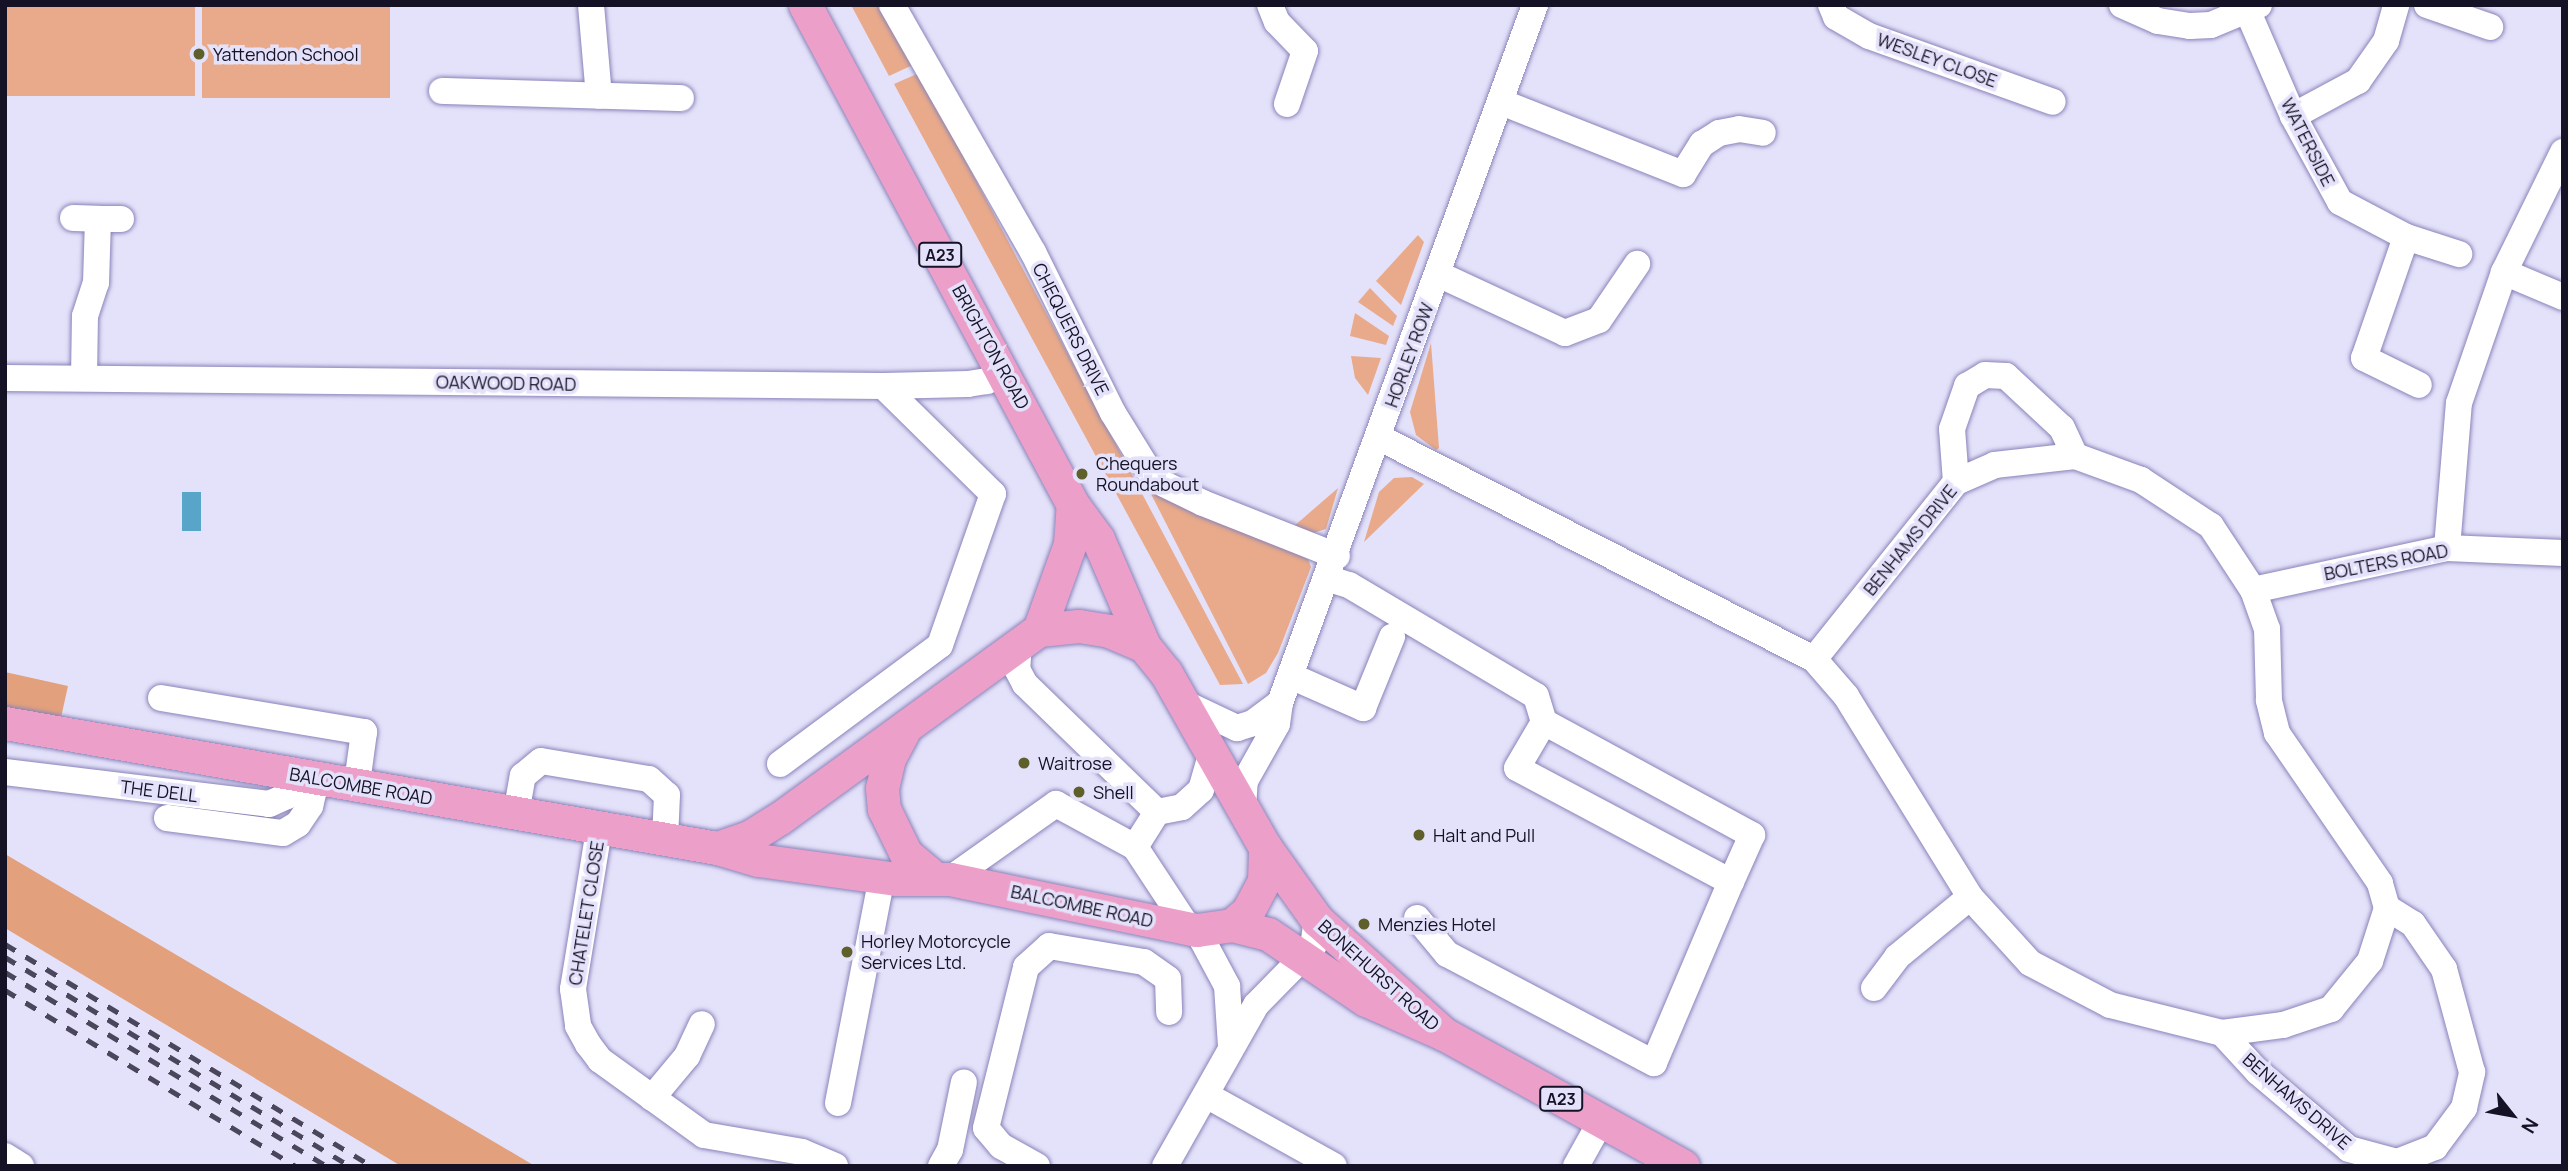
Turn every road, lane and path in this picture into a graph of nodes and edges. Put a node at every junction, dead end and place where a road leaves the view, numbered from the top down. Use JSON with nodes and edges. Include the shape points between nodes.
{"nodes":[{"id":1,"x":591,"y":5,"type":"edge"},
{"id":2,"x":805,"y":5,"type":"edge"},
{"id":3,"x":892,"y":5,"type":"edge"},
{"id":4,"x":1270,"y":5,"type":"edge"},
{"id":5,"x":1535,"y":5,"type":"edge"},
{"id":6,"x":1831,"y":5,"type":"edge"},
{"id":7,"x":2122,"y":5,"type":"edge"},
{"id":8,"x":2396,"y":5,"type":"edge"},
{"id":9,"x":2427,"y":5,"type":"edge"},
{"id":10,"x":2253,"y":9,"type":"edge"},
{"id":11,"x":2490,"y":27,"type":"dead end"},
{"id":12,"x":442,"y":91,"type":"dead end"},
{"id":13,"x":599,"y":96,"type":"junction"},
{"id":14,"x":681,"y":98,"type":"dead end"},
{"id":15,"x":1501,"y":102,"type":"junction"},
{"id":16,"x":2053,"y":102,"type":"dead end"},
{"id":17,"x":1287,"y":104,"type":"dead end"},
{"id":18,"x":2293,"y":116,"type":"junction"},
{"id":19,"x":1763,"y":133,"type":"dead end"},
{"id":20,"x":2563,"y":152,"type":"edge"},
{"id":21,"x":97,"y":219,"type":"dead end"},
{"id":22,"x":2406,"y":237,"type":"junction"},
{"id":23,"x":2459,"y":254,"type":"dead end"},
{"id":24,"x":1637,"y":264,"type":"dead end"},
{"id":25,"x":2504,"y":272,"type":"junction"},
{"id":26,"x":1438,"y":274,"type":"junction"},
{"id":27,"x":2563,"y":297,"type":"edge"},
{"id":28,"x":1004,"y":371,"type":"junction"},
{"id":29,"x":5,"y":378,"type":"edge"},
{"id":30,"x":84,"y":378,"type":"junction"},
{"id":31,"x":2419,"y":384,"type":"dead end"},
{"id":32,"x":883,"y":386,"type":"junction"},
{"id":33,"x":1380,"y":438,"type":"junction"},
{"id":34,"x":2076,"y":456,"type":"junction"},
{"id":35,"x":1956,"y":482,"type":"junction"},
{"id":36,"x":1073,"y":505,"type":"junction"},
{"id":37,"x":2446,"y":548,"type":"junction"},
{"id":38,"x":2563,"y":553,"type":"edge"},
{"id":39,"x":1333,"y":567,"type":"junction"},
{"id":40,"x":2253,"y":590,"type":"junction"},
{"id":41,"x":1029,"y":636,"type":"junction"},
{"id":42,"x":1392,"y":637,"type":"dead end"},
{"id":43,"x":1144,"y":646,"type":"junction"},
{"id":44,"x":1814,"y":659,"type":"junction"},
{"id":45,"x":1293,"y":677,"type":"junction"},
{"id":46,"x":161,"y":698,"type":"dead end"},
{"id":47,"x":1184,"y":703,"type":"junction"},
{"id":48,"x":1280,"y":703,"type":"junction"},
{"id":49,"x":1544,"y":722,"type":"junction"},
{"id":50,"x":5,"y":723,"type":"edge"},
{"id":51,"x":903,"y":732,"type":"junction"},
{"id":52,"x":1211,"y":755,"type":"junction"},
{"id":53,"x":780,"y":764,"type":"dead end"},
{"id":54,"x":5,"y":772,"type":"edge"},
{"id":55,"x":307,"y":776,"type":"junction"},
{"id":56,"x":357,"y":783,"type":"junction"},
{"id":57,"x":1243,"y":807,"type":"junction"},
{"id":58,"x":1157,"y":812,"type":"junction"},
{"id":59,"x":516,"y":814,"type":"junction"},
{"id":60,"x":167,"y":818,"type":"dead end"},
{"id":61,"x":780,"y":818,"type":"junction"},
{"id":62,"x":599,"y":830,"type":"junction"},
{"id":63,"x":665,"y":839,"type":"junction"},
{"id":64,"x":1265,"y":846,"type":"junction"},
{"id":65,"x":1135,"y":847,"type":"junction"},
{"id":66,"x":717,"y":848,"type":"junction"},
{"id":67,"x":795,"y":865,"type":"junction"},
{"id":68,"x":881,"y":877,"type":"junction"},
{"id":69,"x":941,"y":877,"type":"junction"},
{"id":70,"x":1731,"y":882,"type":"junction"},
{"id":71,"x":1970,"y":897,"type":"junction"},
{"id":72,"x":2387,"y":908,"type":"junction"},
{"id":73,"x":1417,"y":918,"type":"dead end"},
{"id":74,"x":1317,"y":920,"type":"junction"},
{"id":75,"x":1232,"y":925,"type":"junction"},
{"id":76,"x":1193,"y":929,"type":"junction"},
{"id":77,"x":1305,"y":957,"type":"junction"},
{"id":78,"x":1874,"y":988,"type":"dead end"},
{"id":79,"x":1169,"y":1012,"type":"dead end"},
{"id":80,"x":702,"y":1024,"type":"dead end"},
{"id":81,"x":2222,"y":1033,"type":"junction"},
{"id":82,"x":1444,"y":1034,"type":"junction"},
{"id":83,"x":1231,"y":1046,"type":"junction"},
{"id":84,"x":964,"y":1082,"type":"dead end"},
{"id":85,"x":1206,"y":1095,"type":"junction"},
{"id":86,"x":652,"y":1098,"type":"junction"},
{"id":87,"x":838,"y":1103,"type":"dead end"},
{"id":88,"x":1601,"y":1121,"type":"junction"},
{"id":89,"x":5,"y":1156,"type":"edge"},
{"id":90,"x":21,"y":1166,"type":"edge"},
{"id":91,"x":835,"y":1166,"type":"edge"},
{"id":92,"x":941,"y":1166,"type":"edge"},
{"id":93,"x":1037,"y":1166,"type":"edge"},
{"id":94,"x":1166,"y":1166,"type":"edge"},
{"id":95,"x":1334,"y":1166,"type":"edge"},
{"id":96,"x":1576,"y":1166,"type":"edge"},
{"id":97,"x":1683,"y":1166,"type":"edge"}],
"edges":[{"from":1,"to":13,"type":"street"},
{"from":2,"to":28,"type":"main road","name":"BRIGHTON ROAD","number":"A23"},
{"from":3,"to":39,"type":"street","name":"CHEQUERS DRIVE","via":[[1033,252],[1113,413],[1147,468],[1164,484]]},
{"from":4,"to":17,"type":"street","via":[[1277,22],[1305,51]]},
{"from":5,"to":15,"type":"street","name":"HORLEY ROW"},
{"from":6,"to":16,"type":"street","name":"WESLEY CLOSE","via":[[1836,17],[1869,36]]},
{"from":7,"to":10,"type":"street","via":[[2158,21],[2190,26],[2211,25]]},
{"from":8,"to":18,"type":"street","via":[[2386,41],[2358,81]]},
{"from":9,"to":11,"type":"street"},
{"from":10,"to":18,"type":"street","name":"WATERSIDE"},
{"from":12,"to":13,"type":"street"},
{"from":13,"to":14,"type":"street"},
{"from":15,"to":19,"type":"street","via":[[1683,174],[1702,144],[1719,133],[1739,129]]},
{"from":15,"to":26,"type":"street","name":"HORLEY ROW"},
{"from":18,"to":22,"type":"street","name":"WATERSIDE","via":[[2340,202]]},
{"from":20,"to":25,"type":"street"},
{"from":21,"to":30,"type":"street","via":[[96,283],[85,316]]},
{"from":22,"to":23,"type":"street","name":"WATERSIDE"},
{"from":22,"to":31,"type":"street","via":[[2364,358]]},
{"from":24,"to":26,"type":"street","via":[[1600,320],[1565,333]]},
{"from":25,"to":27,"type":"street"},
{"from":25,"to":37,"type":"street","via":[[2459,403]]},
{"from":26,"to":33,"type":"street","name":"HORLEY ROW"},
{"from":28,"to":32,"type":"street","name":"OAKWOOD ROAD","via":[[987,381],[968,384]]},
{"from":28,"to":36,"type":"main road","name":"BRIGHTON ROAD","number":"A23"},
{"from":29,"to":30,"type":"street","name":"OAKWOOD ROAD"},
{"from":30,"to":32,"type":"street","name":"OAKWOOD ROAD"},
{"from":32,"to":53,"type":"street","via":[[993,494],[940,645]]},
{"from":33,"to":39,"type":"street","name":"HORLEY ROW"},
{"from":33,"to":44,"type":"street","name":"BENHAMS DRIVE"},
{"from":34,"to":35,"type":"street","name":"BENHAMS DRIVE","via":[[1995,464]]},
{"from":34,"to":35,"type":"street","via":[[2062,428],[2006,376],[1985,375],[1967,386],[1952,429]]},
{"from":34,"to":40,"type":"street","name":"BENHAMS DRIVE","via":[[2141,480],[2211,526]]},
{"from":35,"to":44,"type":"street","name":"BENHAMS DRIVE"},
{"from":36,"to":41,"type":"main road","via":[[1070,544]]},
{"from":36,"to":43,"type":"main road","name":"BRIGHTON ROAD","number":"A23","via":[[1098,539]]},
{"from":37,"to":38,"type":"street","name":"BOLTERS ROAD"},
{"from":37,"to":40,"type":"street","name":"BOLTERS ROAD"},
{"from":39,"to":45,"type":"street","name":"HORLEY ROW"},
{"from":39,"to":49,"type":"street","name":"CHEQUERS DRIVE","via":[[1536,696]]},
{"from":40,"to":72,"type":"street","name":"BENHAMS DRIVE","via":[[2267,629],[2269,700],[2277,733],[2381,883]]},
{"from":41,"to":43,"type":"main road","via":[[1079,626],[1109,631]]},
{"from":41,"to":51,"type":"main road","name":"BALCOMBE ROAD","number":"A23"},
{"from":41,"to":58,"type":"street","via":[[1017,669],[1025,684]]},
{"from":42,"to":45,"type":"street","via":[[1363,708]]},
{"from":43,"to":47,"type":"main road","name":"BRIGHTON ROAD","number":"A23"},
{"from":44,"to":71,"type":"street","name":"BENHAMS DRIVE","via":[[1846,696]]},
{"from":45,"to":48,"type":"street","name":"HORLEY ROW"},
{"from":46,"to":56,"type":"street","via":[[364,732]]},
{"from":47,"to":48,"type":"street","name":"HORLEY ROW","via":[[1237,728],[1253,723]]},
{"from":47,"to":52,"type":"main road","name":"BRIGHTON ROAD","number":"A23"},
{"from":48,"to":57,"type":"street","name":"HORLEY ROW","via":[[1277,724],[1245,781]]},
{"from":49,"to":70,"type":"street","via":[[1752,835]]},
{"from":49,"to":70,"type":"street","via":[[1517,768]]},
{"from":50,"to":55,"type":"main road","name":"BALCOMBE ROAD"},
{"from":51,"to":61,"type":"main road","name":"BALCOMBE ROAD"},
{"from":51,"to":69,"type":"main road","name":"BALCOMBE ROAD","number":"A23","via":[[882,788],[884,809],[906,854]]},
{"from":52,"to":57,"type":"main road","name":"BRIGHTON ROAD","number":"A23"},
{"from":52,"to":58,"type":"street","via":[[1201,790],[1182,807]]},
{"from":54,"to":55,"type":"street","name":"THE DELL","via":[[269,804],[287,796]]},
{"from":55,"to":56,"type":"main road","name":"BALCOMBE ROAD"},
{"from":55,"to":60,"type":"street","via":[[310,806],[298,824],[283,833]]},
{"from":56,"to":59,"type":"main road","name":"BALCOMBE ROAD"},
{"from":57,"to":64,"type":"main road","name":"BRIGHTON ROAD","number":"A23"},
{"from":58,"to":65,"type":"street"},
{"from":59,"to":62,"type":"main road","name":"BALCOMBE ROAD"},
{"from":59,"to":63,"type":"street","via":[[523,776],[541,761],[649,779],[667,795]]},
{"from":61,"to":66,"type":"main road","name":"BALCOMBE ROAD","via":[[751,836]]},
{"from":61,"to":67,"type":"main road","via":[[781,841]]},
{"from":62,"to":63,"type":"main road","name":"BALCOMBE ROAD"},
{"from":62,"to":86,"type":"street","name":"CHATELET CLOSE","via":[[573,1009],[578,1026],[600,1060]]},
{"from":63,"to":66,"type":"main road","name":"BALCOMBE ROAD"},
{"from":64,"to":74,"type":"main road","name":"BONEHURST ROAD","number":"A23"},
{"from":64,"to":75,"type":"main road","via":[[1266,867],[1258,896]]},
{"from":65,"to":69,"type":"street","via":[[1056,804]]},
{"from":65,"to":76,"type":"street"},
{"from":66,"to":67,"type":"main road","name":"BALCOMBE ROAD"},
{"from":67,"to":68,"type":"main road","name":"BALCOMBE ROAD"},
{"from":68,"to":69,"type":"main road","name":"BALCOMBE ROAD"},
{"from":68,"to":87,"type":"street"},
{"from":69,"to":76,"type":"main road","name":"BALCOMBE ROAD","number":"A23"},
{"from":70,"to":73,"type":"street","via":[[1654,1062],[1447,954]]},
{"from":71,"to":78,"type":"street","via":[[1896,957]]},
{"from":71,"to":81,"type":"street","name":"BENHAMS DRIVE","via":[[2030,963],[2110,1005]]},
{"from":72,"to":81,"type":"street","name":"BENHAMS DRIVE","via":[[2370,961],[2331,1009],[2283,1025]]},
{"from":72,"to":81,"type":"street","name":"BENHAMS DRIVE","via":[[2413,924],[2444,969],[2472,1072],[2464,1108],[2435,1147],[2397,1162],[2348,1149],[2258,1072]]},
{"from":74,"to":77,"type":"street","via":[[1313,947]]},
{"from":74,"to":82,"type":"main road","name":"BONEHURST ROAD","number":"A23"},
{"from":75,"to":76,"type":"main road","name":"BALCOMBE ROAD","number":"A23"},
{"from":75,"to":77,"type":"main road","name":"BONEHURST ROAD","number":"A23","via":[[1268,934]]},
{"from":76,"to":83,"type":"street","via":[[1227,986]]},
{"from":77,"to":82,"type":"main road","name":"BONEHURST ROAD","number":"A23","via":[[1366,1000]]},
{"from":77,"to":83,"type":"street","via":[[1256,1005]]},
{"from":79,"to":93,"type":"street","via":[[1168,979],[1144,962],[1049,946],[1026,967],[986,1128],[1001,1146]]},
{"from":80,"to":86,"type":"street","via":[[687,1056]]},
{"from":82,"to":88,"type":"main road","name":"BONEHURST ROAD","number":"A23"},
{"from":83,"to":85,"type":"street"},
{"from":84,"to":92,"type":"street","via":[[950,1150]]},
{"from":85,"to":94,"type":"street"},
{"from":85,"to":95,"type":"street"},
{"from":86,"to":91,"type":"street","name":"CHATELET CLOSE","via":[[705,1135],[803,1152]]},
{"from":88,"to":96,"type":"street"},
{"from":88,"to":97,"type":"main road","name":"BONEHURST ROAD","number":"A23"},
{"from":89,"to":90,"type":"street"}]}
